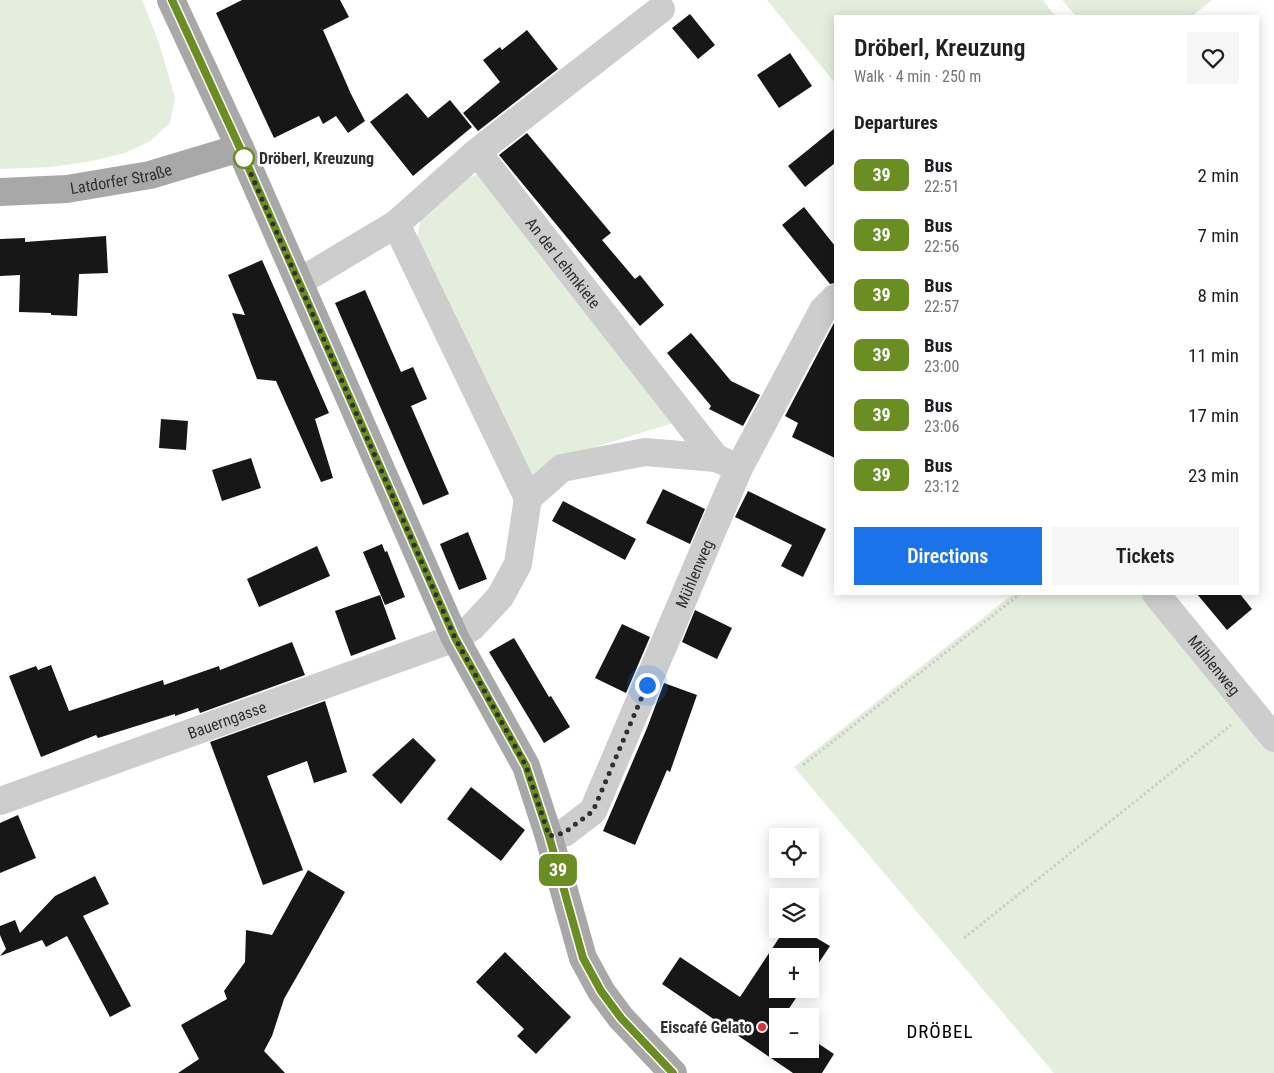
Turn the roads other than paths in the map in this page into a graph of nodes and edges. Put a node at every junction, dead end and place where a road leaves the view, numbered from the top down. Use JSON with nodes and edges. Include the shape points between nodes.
{"nodes":[{"id":1,"x":172,"y":0,"type":"edge"},
{"id":2,"x":661,"y":9,"type":"dead end"},
{"id":3,"x":240,"y":148,"type":"junction"},
{"id":4,"x":477,"y":152,"type":"junction"},
{"id":5,"x":0,"y":192,"type":"edge"},
{"id":6,"x":396,"y":224,"type":"junction"},
{"id":7,"x":299,"y":282,"type":"junction"},
{"id":8,"x":834,"y":299,"type":"edge"},
{"id":9,"x":728,"y":463,"type":"junction"},
{"id":10,"x":528,"y":498,"type":"junction"},
{"id":11,"x":1157,"y":595,"type":"edge"},
{"id":12,"x":455,"y":638,"type":"junction"},
{"id":13,"x":1274,"y":738,"type":"edge"},
{"id":14,"x":0,"y":801,"type":"edge"},
{"id":15,"x":549,"y":836,"type":"junction"},
{"id":16,"x":671,"y":1072,"type":"edge"}],
"edges":[{"from":1,"to":3,"type":"main road"},
{"from":2,"to":4,"type":"street"},
{"from":3,"to":5,"type":"main road","name":"Latdorfer Straße","via":[[150,175],[67,189]]},
{"from":3,"to":7,"type":"main road"},
{"from":4,"to":6,"type":"street"},
{"from":4,"to":9,"type":"street","name":"An der Lehmkiete"},
{"from":6,"to":7,"type":"street"},
{"from":6,"to":10,"type":"street"},
{"from":7,"to":12,"type":"main road"},
{"from":8,"to":9,"type":"street","name":"Mühlenweg","via":[[823,310]]},
{"from":9,"to":10,"type":"street","via":[[645,452],[562,468]]},
{"from":9,"to":15,"type":"street","name":"Mühlenweg","via":[[593,811],[564,833]]},
{"from":10,"to":12,"type":"street","via":[[518,564],[500,597],[472,627]]},
{"from":11,"to":13,"type":"street","name":"Mühlenweg"},
{"from":12,"to":14,"type":"street","name":"Bauerngasse"},
{"from":12,"to":15,"type":"main road","via":[[526,766]]},
{"from":15,"to":16,"type":"main road","via":[[583,958],[621,1018]]}]}
